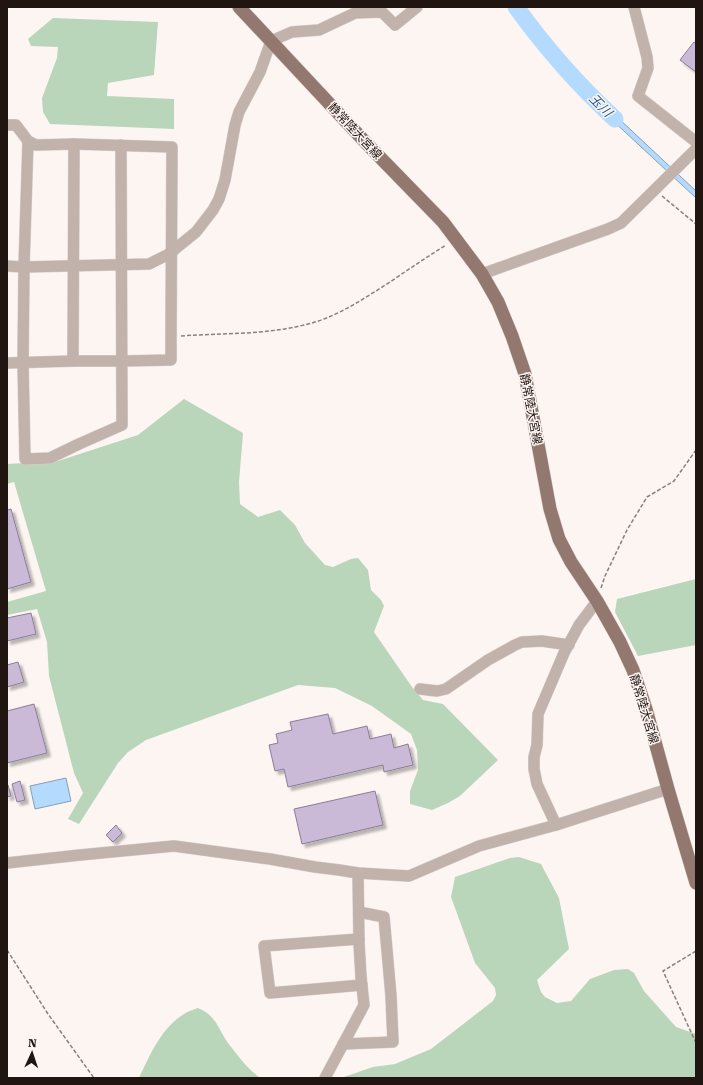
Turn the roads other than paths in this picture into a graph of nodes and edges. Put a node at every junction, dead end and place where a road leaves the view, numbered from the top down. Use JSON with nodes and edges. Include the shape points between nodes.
{"nodes":[{"id":1,"x":239,"y":7,"type":"edge"},
{"id":2,"x":417,"y":7,"type":"edge"},
{"id":3,"x":634,"y":7,"type":"edge"},
{"id":4,"x":271,"y":41,"type":"junction"},
{"id":5,"x":7,"y":125,"type":"edge"},
{"id":6,"x":28,"y":141,"type":"junction"},
{"id":7,"x":74,"y":144,"type":"junction"},
{"id":8,"x":122,"y":145,"type":"junction"},
{"id":9,"x":695,"y":148,"type":"edge"},
{"id":10,"x":171,"y":254,"type":"junction"},
{"id":11,"x":73,"y":265,"type":"junction"},
{"id":12,"x":122,"y":265,"type":"junction"},
{"id":13,"x":7,"y":266,"type":"edge"},
{"id":14,"x":24,"y":267,"type":"junction"},
{"id":15,"x":482,"y":274,"type":"junction"},
{"id":16,"x":73,"y":361,"type":"junction"},
{"id":17,"x":123,"y":361,"type":"junction"},
{"id":18,"x":7,"y":363,"type":"edge"},
{"id":19,"x":23,"y":363,"type":"junction"},
{"id":20,"x":596,"y":601,"type":"junction"},
{"id":21,"x":569,"y":644,"type":"junction"},
{"id":22,"x":420,"y":689,"type":"dead end"},
{"id":23,"x":668,"y":789,"type":"junction"},
{"id":24,"x":556,"y":825,"type":"junction"},
{"id":25,"x":7,"y":863,"type":"edge"},
{"id":26,"x":358,"y":873,"type":"junction"},
{"id":27,"x":696,"y":883,"type":"edge"},
{"id":28,"x":359,"y":912,"type":"junction"},
{"id":29,"x":359,"y":939,"type":"junction"},
{"id":30,"x":362,"y":985,"type":"junction"},
{"id":31,"x":343,"y":1044,"type":"junction"},
{"id":32,"x":325,"y":1078,"type":"edge"}],
"edges":[{"from":1,"to":4,"type":"main road","name":"静常陸大宮線"},
{"from":2,"to":4,"type":"street","via":[[395,25],[382,12],[355,13],[319,30],[292,32]]},
{"from":3,"to":9,"type":"street","via":[[648,68],[638,96]]},
{"from":4,"to":10,"type":"street","via":[[260,72],[239,112],[219,199],[196,232]]},
{"from":4,"to":15,"type":"main road","name":"静常陸大宮線","via":[[428,206],[456,238]]},
{"from":5,"to":6,"type":"street","via":[[16,125]]},
{"from":6,"to":7,"type":"street","via":[[36,145]]},
{"from":6,"to":14,"type":"street"},
{"from":7,"to":8,"type":"street"},
{"from":7,"to":11,"type":"street"},
{"from":8,"to":10,"type":"street","via":[[172,147]]},
{"from":8,"to":12,"type":"street"},
{"from":9,"to":15,"type":"street","via":[[621,223]]},
{"from":10,"to":12,"type":"street","via":[[149,264]]},
{"from":10,"to":17,"type":"street","via":[[172,360]]},
{"from":11,"to":12,"type":"street"},
{"from":11,"to":14,"type":"street"},
{"from":11,"to":16,"type":"street"},
{"from":12,"to":17,"type":"street"},
{"from":13,"to":14,"type":"street"},
{"from":14,"to":19,"type":"street"},
{"from":15,"to":20,"type":"main road","name":"静常陸大宮線","via":[[510,329],[526,374],[550,509],[559,538]]},
{"from":16,"to":17,"type":"street"},
{"from":16,"to":19,"type":"street"},
{"from":17,"to":19,"type":"street","via":[[122,425],[50,458],[25,459]]},
{"from":18,"to":19,"type":"street"},
{"from":20,"to":21,"type":"street"},
{"from":20,"to":23,"type":"main road","name":"静常陸大宮線","via":[[620,642],[632,670],[646,709]]},
{"from":21,"to":22,"type":"street","via":[[522,642],[488,660],[446,688],[437,691]]},
{"from":21,"to":24,"type":"street","via":[[538,714],[534,757],[536,784]]},
{"from":23,"to":24,"type":"street"},
{"from":23,"to":27,"type":"main road","name":"静常陸大宮線"},
{"from":24,"to":26,"type":"street","via":[[479,846],[409,876]]},
{"from":25,"to":26,"type":"street","via":[[174,846]]},
{"from":26,"to":28,"type":"street"},
{"from":28,"to":29,"type":"street"},
{"from":28,"to":31,"type":"street","via":[[384,917],[393,1042]]},
{"from":29,"to":30,"type":"street"},
{"from":29,"to":30,"type":"street","via":[[264,946],[270,993]]},
{"from":30,"to":31,"type":"street","via":[[364,1005]]},
{"from":31,"to":32,"type":"street"}]}
